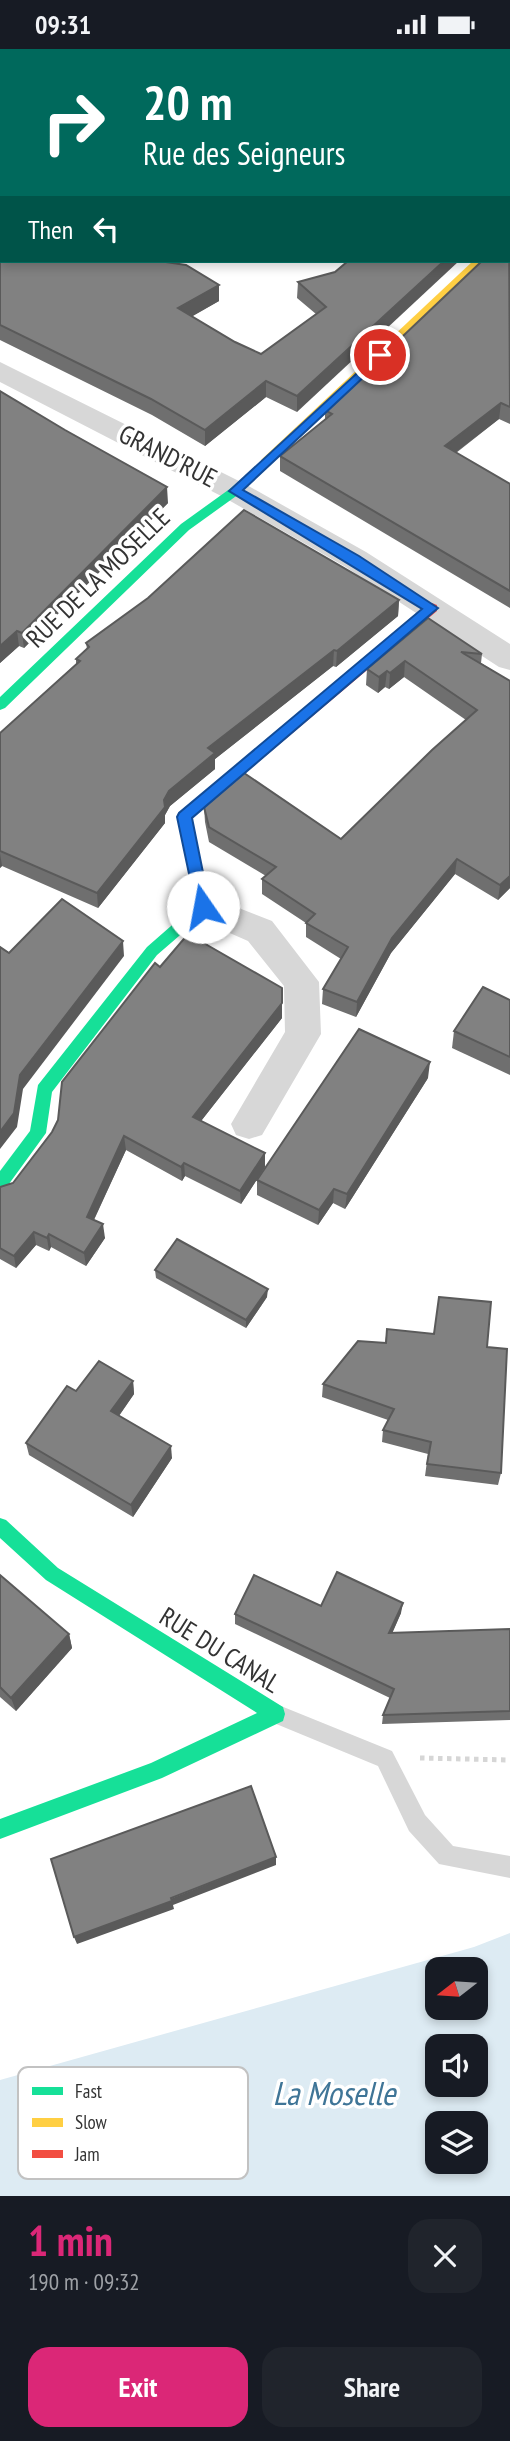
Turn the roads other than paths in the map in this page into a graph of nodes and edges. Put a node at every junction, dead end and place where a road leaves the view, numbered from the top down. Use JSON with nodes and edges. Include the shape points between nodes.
{"nodes":[{"id":1,"x":477,"y":263,"type":"edge"},
{"id":2,"x":0,"y":370,"type":"edge"},
{"id":3,"x":235,"y":491,"type":"junction"},
{"id":4,"x":432,"y":608,"type":"junction"},
{"id":5,"x":510,"y":659,"type":"edge"},
{"id":6,"x":0,"y":705,"type":"edge"},
{"id":7,"x":203,"y":907,"type":"junction"},
{"id":8,"x":249,"y":1124,"type":"dead end"},
{"id":9,"x":0,"y":1183,"type":"edge"},
{"id":10,"x":0,"y":1526,"type":"edge"},
{"id":11,"x":276,"y":1714,"type":"junction"},
{"id":12,"x":0,"y":1829,"type":"edge"},
{"id":13,"x":510,"y":1867,"type":"edge"}],
"edges":[{"from":1,"to":3,"type":"street","name":"RUE DE LA MOSELLE"},
{"from":2,"to":3,"type":"street","name":"GRAND'RUE"},
{"from":3,"to":4,"type":"street","name":"GRAND'RUE"},
{"from":3,"to":6,"type":"street","name":"RUE DE LA MOSELLE","via":[[185,527]]},
{"from":4,"to":5,"type":"street","name":"GRAND'RUE"},
{"from":4,"to":7,"type":"street","via":[[184,817]]},
{"from":7,"to":8,"type":"street","via":[[260,931],[301,982],[303,1034]]},
{"from":7,"to":9,"type":"street","via":[[152,951],[44,1090],[38,1133]]},
{"from":10,"to":11,"type":"street","name":"RUE DU CANAL","via":[[52,1574]]},
{"from":11,"to":12,"type":"street","name":"RUE DU CANAL","via":[[155,1771]]},
{"from":11,"to":13,"type":"lane","via":[[385,1758],[417,1823],[447,1856]]}]}
